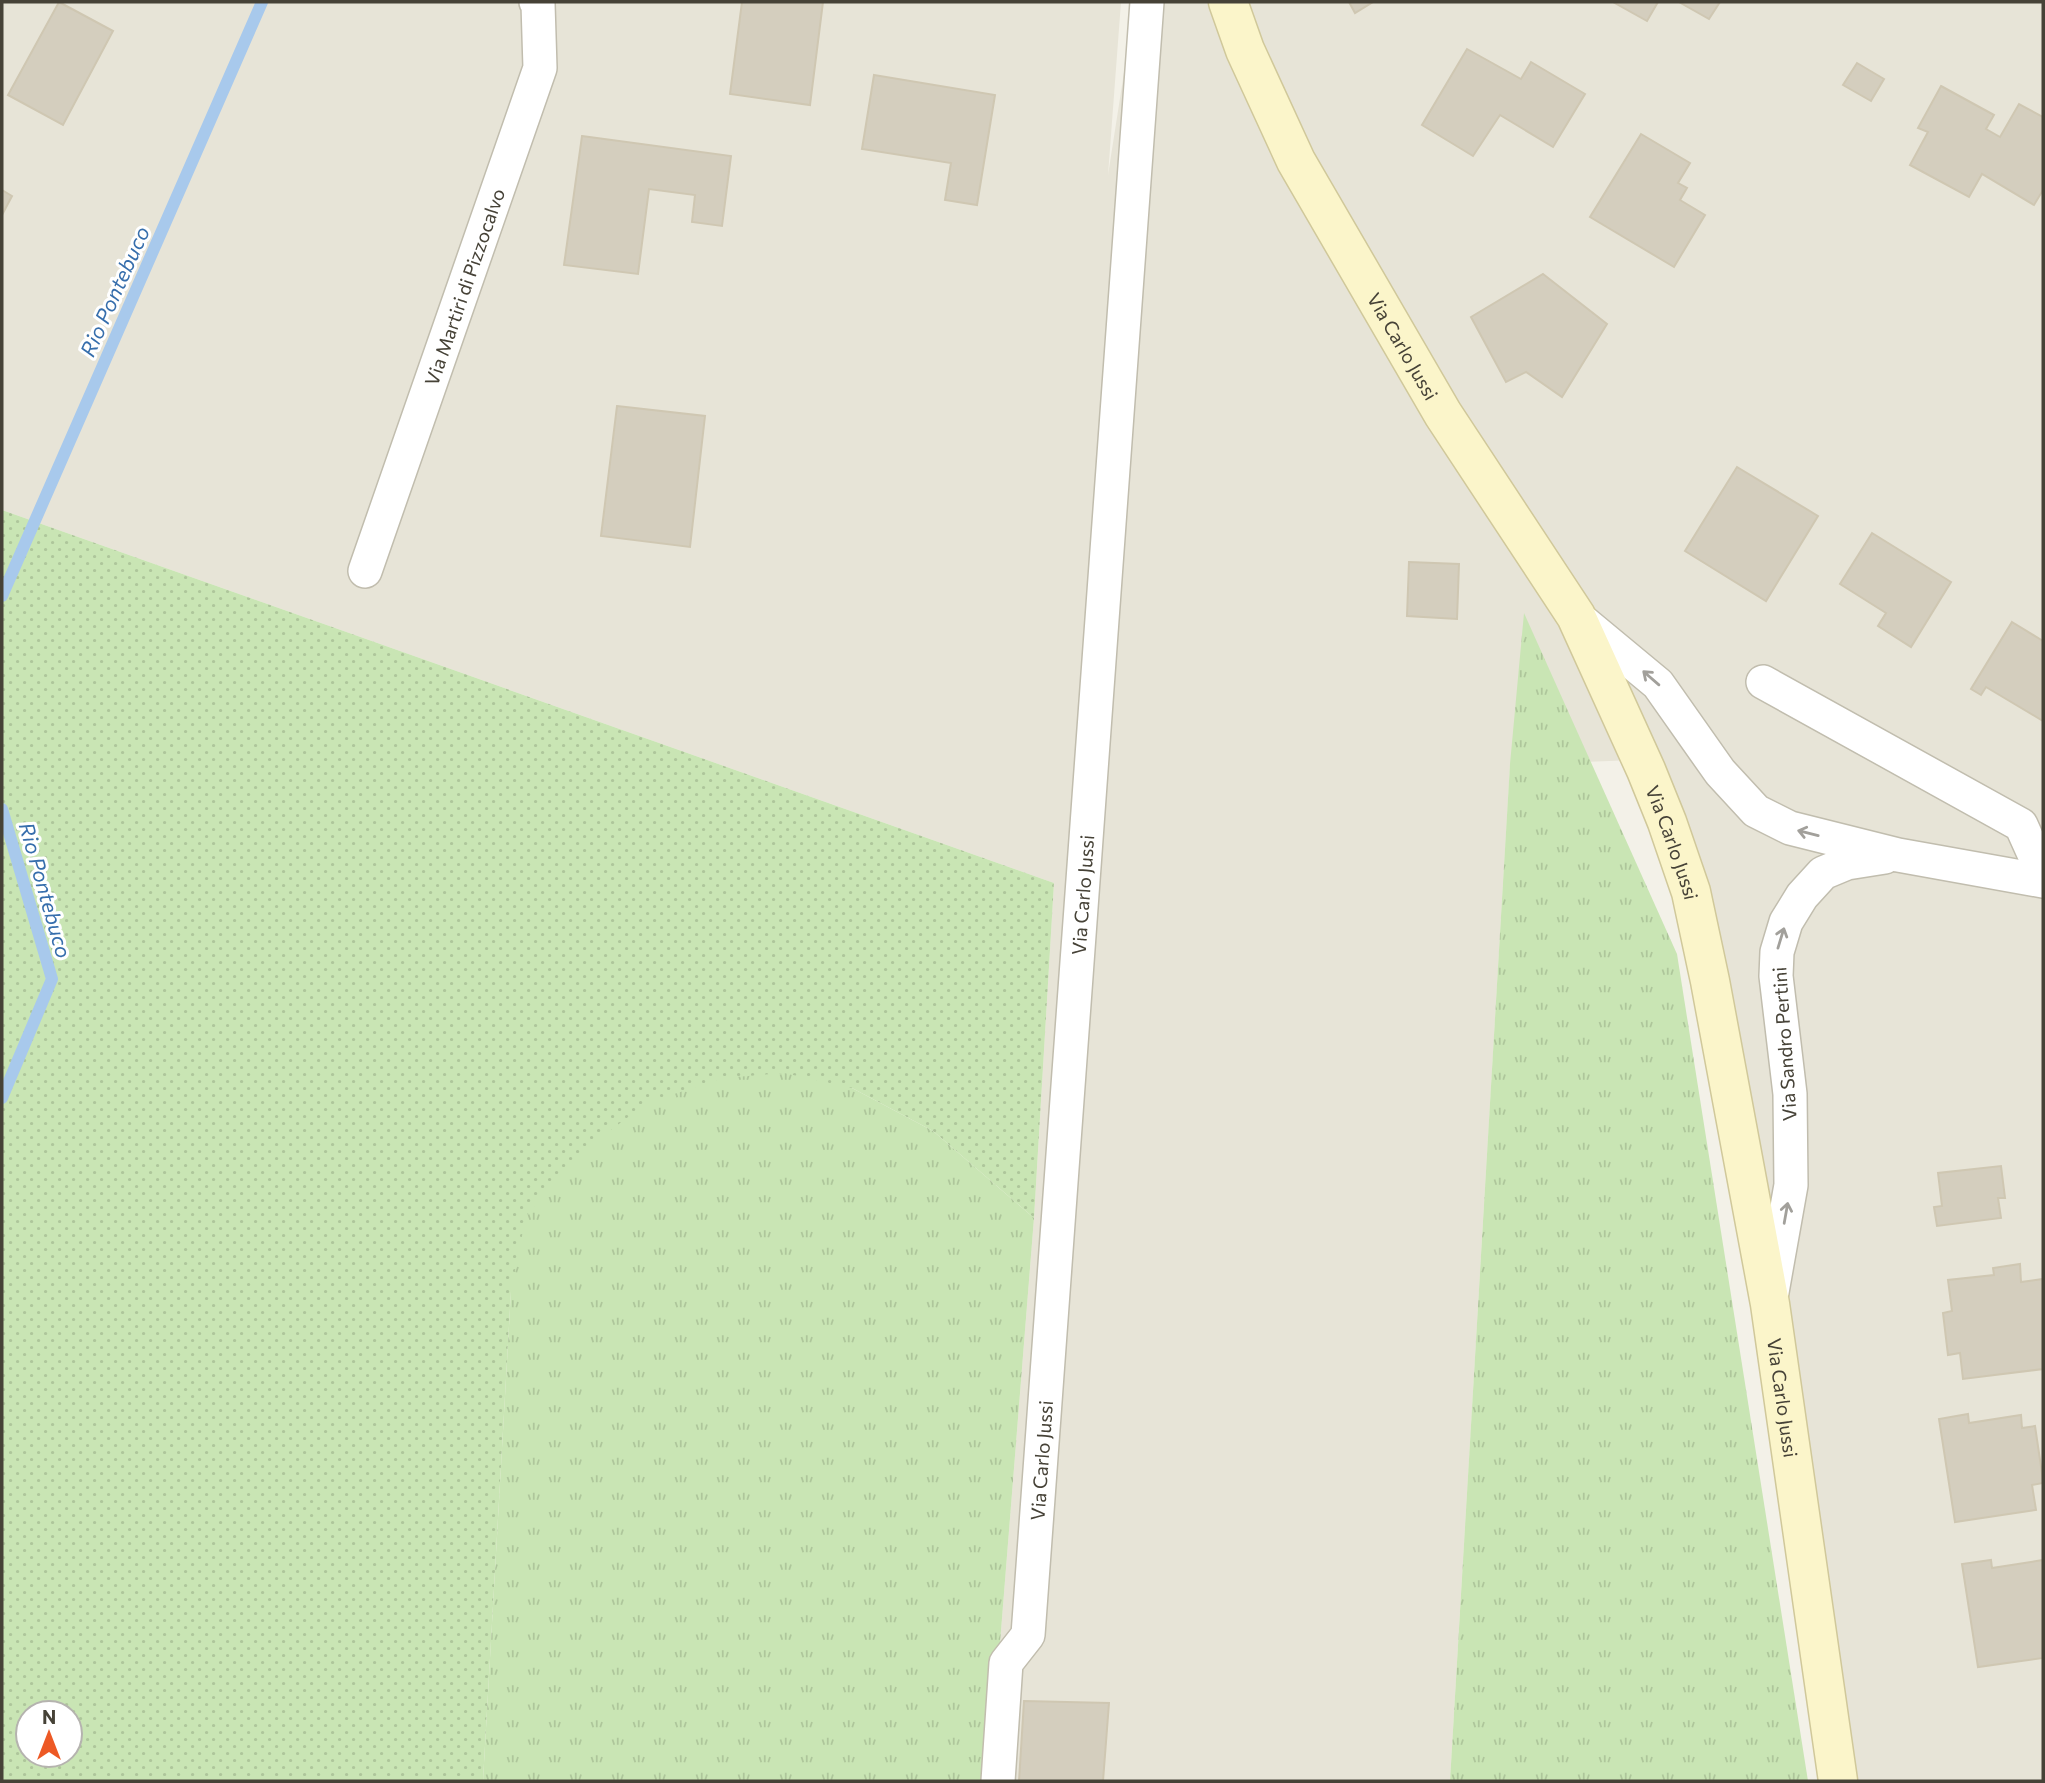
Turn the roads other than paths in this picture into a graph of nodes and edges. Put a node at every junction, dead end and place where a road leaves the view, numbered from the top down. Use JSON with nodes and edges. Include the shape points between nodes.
{"nodes":[{"id":1,"x":536,"y":2,"type":"edge"},
{"id":2,"x":1147,"y":2,"type":"edge"},
{"id":3,"x":1227,"y":2,"type":"edge"},
{"id":4,"x":365,"y":571,"type":"dead end"},
{"id":5,"x":1576,"y":616,"type":"junction"},
{"id":6,"x":1763,"y":682,"type":"dead end"},
{"id":7,"x":1898,"y":855,"type":"junction"},
{"id":8,"x":2043,"y":874,"type":"edge"},
{"id":9,"x":2043,"y":881,"type":"edge"},
{"id":10,"x":1770,"y":1304,"type":"junction"},
{"id":11,"x":998,"y":1781,"type":"edge"},
{"id":12,"x":1838,"y":1781,"type":"edge"}],
"edges":[{"from":1,"to":4,"type":"street","name":"Via Martiri di Pizzocalvo","via":[[540,68]]},
{"from":2,"to":11,"type":"street","name":"Via Carlo Jussi","via":[[1028,1635],[1006,1663]]},
{"from":3,"to":5,"type":"street","name":"Via Carlo Jussi","via":[[1245,51],[1303,172],[1443,414]]},
{"from":7,"to":5,"type":"street","name":"Via Sandro Pertini","one_way":true,"via":[[1790,828],[1756,811],[1720,772],[1658,684]]},
{"from":5,"to":10,"type":"street","name":"Via Carlo Jussi","via":[[1646,771],[1691,892]]},
{"from":6,"to":8,"type":"street","via":[[2021,825]]},
{"from":7,"to":9,"type":"street","name":"Via Sandro Pertini"},
{"from":10,"to":7,"type":"street","name":"Via Sandro Pertini","one_way":true,"via":[[1791,1185],[1790,1094],[1777,952],[1786,922],[1823,873],[1847,863]]},
{"from":10,"to":12,"type":"street","name":"Via Carlo Jussi"}]}
